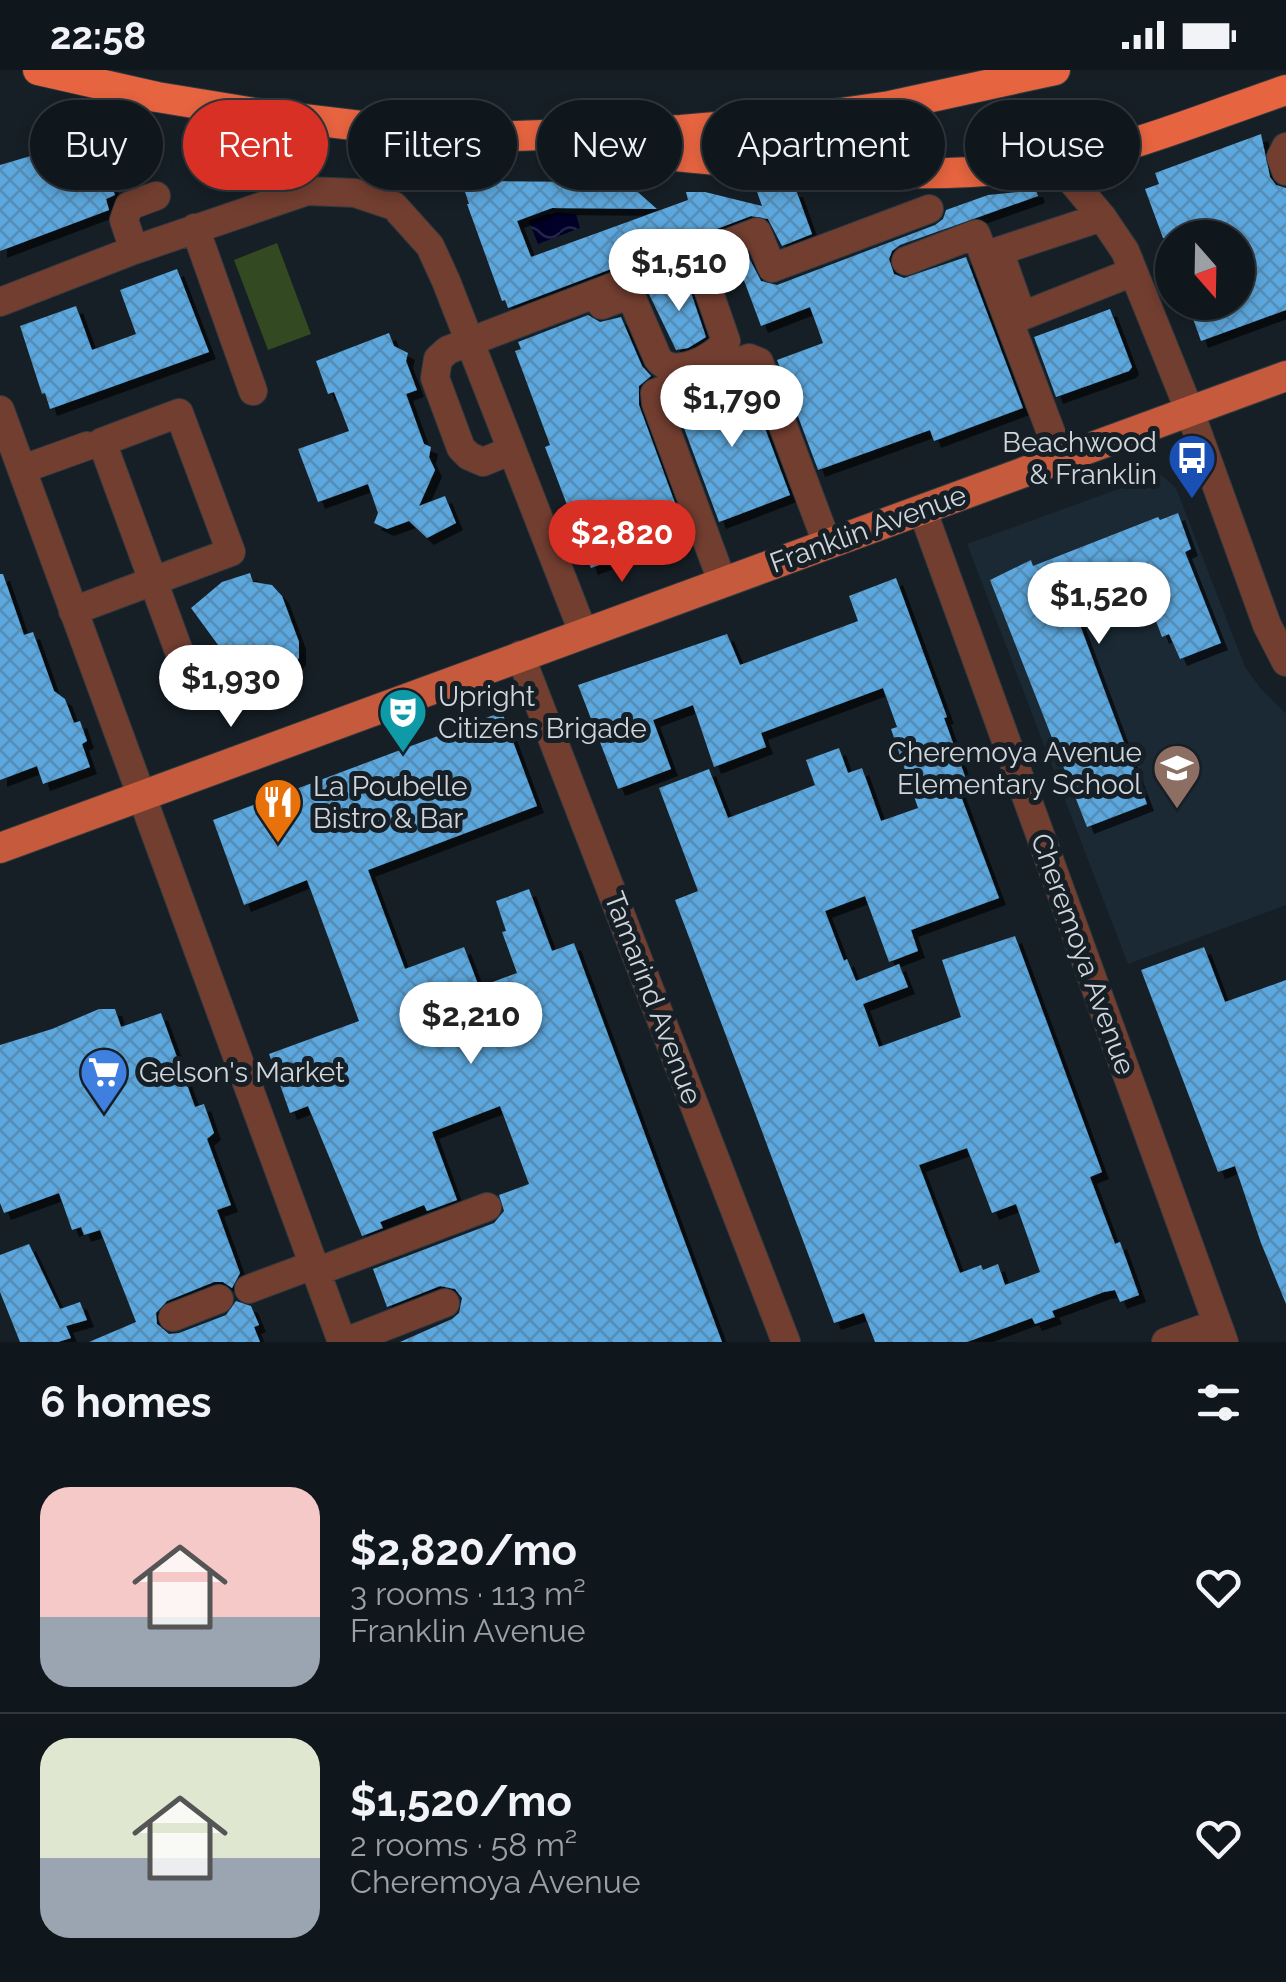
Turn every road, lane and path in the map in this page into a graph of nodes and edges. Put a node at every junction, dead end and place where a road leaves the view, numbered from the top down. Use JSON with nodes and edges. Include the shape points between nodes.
{"nodes":[{"id":1,"x":1055,"y":70,"type":"edge"},
{"id":2,"x":42,"y":71,"type":"edge"},
{"id":3,"x":1286,"y":90,"type":"edge"},
{"id":4,"x":348,"y":124,"type":"edge"},
{"id":5,"x":517,"y":136,"type":"edge"},
{"id":6,"x":1140,"y":138,"type":"edge"},
{"id":7,"x":517,"y":142,"type":"edge"},
{"id":8,"x":1286,"y":148,"type":"edge"},
{"id":9,"x":1286,"y":171,"type":"edge"},
{"id":10,"x":965,"y":173,"type":"edge"},
{"id":11,"x":1079,"y":190,"type":"edge"},
{"id":12,"x":156,"y":196,"type":"dead end"},
{"id":13,"x":929,"y":208,"type":"dead end"},
{"id":14,"x":1102,"y":218,"type":"junction"},
{"id":15,"x":194,"y":228,"type":"junction"},
{"id":16,"x":134,"y":250,"type":"junction"},
{"id":17,"x":906,"y":261,"type":"dead end"},
{"id":18,"x":1133,"y":272,"type":"junction"},
{"id":19,"x":704,"y":276,"type":"dead end"},
{"id":20,"x":0,"y":302,"type":"edge"},
{"id":21,"x":472,"y":349,"type":"junction"},
{"id":22,"x":1286,"y":376,"type":"edge"},
{"id":23,"x":253,"y":391,"type":"dead end"},
{"id":24,"x":0,"y":410,"type":"edge"},
{"id":25,"x":1190,"y":412,"type":"junction"},
{"id":26,"x":87,"y":446,"type":"dead end"},
{"id":27,"x":512,"y":450,"type":"junction"},
{"id":28,"x":1061,"y":459,"type":"junction"},
{"id":29,"x":22,"y":469,"type":"junction"},
{"id":30,"x":922,"y":509,"type":"junction"},
{"id":31,"x":827,"y":543,"type":"junction"},
{"id":32,"x":154,"y":580,"type":"junction"},
{"id":33,"x":722,"y":581,"type":"junction"},
{"id":34,"x":73,"y":611,"type":"junction"},
{"id":35,"x":583,"y":632,"type":"junction"},
{"id":36,"x":520,"y":655,"type":"junction"},
{"id":37,"x":1286,"y":662,"type":"edge"},
{"id":38,"x":191,"y":684,"type":"dead end"},
{"id":39,"x":140,"y":796,"type":"junction"},
{"id":40,"x":0,"y":848,"type":"edge"},
{"id":41,"x":487,"y":1207,"type":"dead end"},
{"id":42,"x":315,"y":1269,"type":"junction"},
{"id":43,"x":249,"y":1289,"type":"dead end"},
{"id":44,"x":219,"y":1300,"type":"dead end"},
{"id":45,"x":445,"y":1303,"type":"dead end"},
{"id":46,"x":172,"y":1316,"type":"dead end"},
{"id":47,"x":1220,"y":1333,"type":"edge"},
{"id":48,"x":343,"y":1342,"type":"edge"},
{"id":49,"x":786,"y":1342,"type":"edge"},
{"id":50,"x":1166,"y":1342,"type":"edge"}],
"edges":[{"from":1,"to":5,"type":"highway","via":[[784,121]]},
{"from":2,"to":4,"type":"highway"},
{"from":3,"to":6,"type":"highway"},
{"from":7,"to":10,"type":"highway"},
{"from":8,"to":9,"type":"street"},
{"from":11,"to":14,"type":"street"},
{"from":12,"to":16,"type":"street","via":[[129,206],[124,220]]},
{"from":13,"to":21,"type":"street","via":[[772,268],[758,232]]},
{"from":14,"to":18,"type":"street"},
{"from":14,"to":18,"type":"street","via":[[999,251],[1022,316]]},
{"from":15,"to":16,"type":"street"},
{"from":15,"to":21,"type":"street","via":[[308,191],[354,193],[394,206],[430,246]]},
{"from":15,"to":23,"type":"street"},
{"from":16,"to":20,"type":"street"},
{"from":17,"to":28,"type":"street","via":[[976,234]]},
{"from":18,"to":25,"type":"street"},
{"from":19,"to":21,"type":"street","via":[[726,341],[719,352],[676,369],[658,359],[633,301],[623,297]]},
{"from":21,"to":27,"type":"street"},
{"from":21,"to":27,"type":"street","via":[[448,350],[434,367],[461,448],[483,462]]},
{"from":22,"to":25,"type":"main road","name":"Franklin Avenue"},
{"from":24,"to":29,"type":"street"},
{"from":25,"to":28,"type":"main road","name":"Franklin Avenue"},
{"from":25,"to":37,"type":"street"},
{"from":26,"to":29,"type":"street"},
{"from":27,"to":35,"type":"street"},
{"from":28,"to":30,"type":"main road","name":"Franklin Avenue"},
{"from":29,"to":34,"type":"street"},
{"from":30,"to":31,"type":"main road","name":"Franklin Avenue"},
{"from":30,"to":47,"type":"street","name":"Cheremoya Avenue"},
{"from":31,"to":33,"type":"main road","name":"Franklin Avenue"},
{"from":31,"to":33,"type":"street","via":[[759,362],[749,358],[655,393]]},
{"from":32,"to":32,"type":"street","via":[[231,552],[180,413],[102,442]]},
{"from":32,"to":34,"type":"street"},
{"from":32,"to":38,"type":"street"},
{"from":33,"to":35,"type":"main road","name":"Franklin Avenue"},
{"from":34,"to":39,"type":"street"},
{"from":35,"to":36,"type":"main road","name":"Franklin Avenue"},
{"from":36,"to":39,"type":"main road","name":"Franklin Avenue"},
{"from":36,"to":49,"type":"street","name":"Tamarind Avenue"},
{"from":39,"to":40,"type":"main road","name":"Franklin Avenue"},
{"from":39,"to":42,"type":"street"},
{"from":41,"to":42,"type":"street"},
{"from":42,"to":43,"type":"street"},
{"from":42,"to":48,"type":"street"},
{"from":44,"to":46,"type":"street"},
{"from":45,"to":48,"type":"street"},
{"from":47,"to":50,"type":"street"}]}
